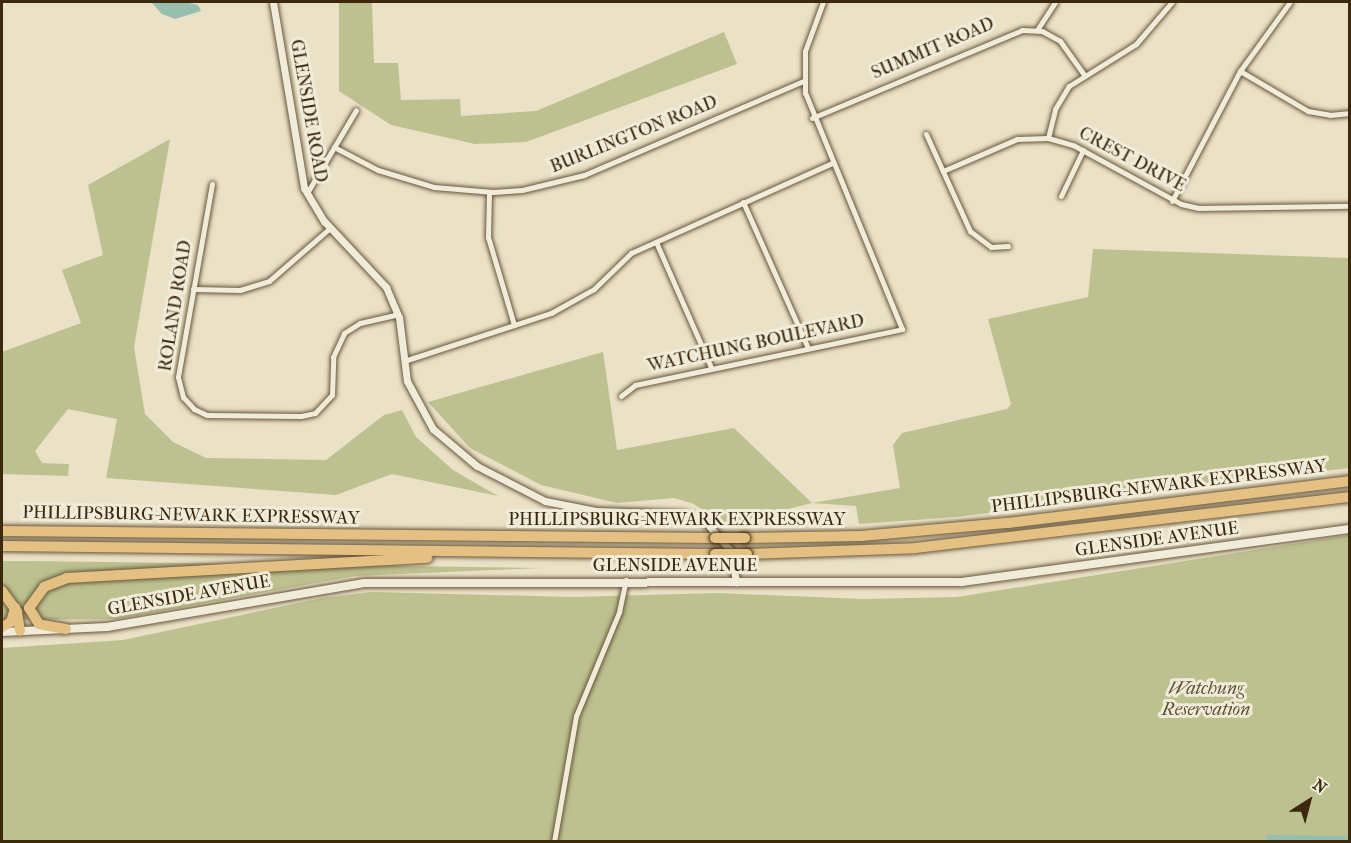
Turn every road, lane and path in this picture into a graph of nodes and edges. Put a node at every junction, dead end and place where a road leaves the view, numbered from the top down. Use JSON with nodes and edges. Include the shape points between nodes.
{"nodes":[{"id":1,"x":273,"y":2,"type":"edge"},
{"id":2,"x":823,"y":2,"type":"edge"},
{"id":3,"x":1054,"y":2,"type":"edge"},
{"id":4,"x":1172,"y":2,"type":"edge"},
{"id":5,"x":1290,"y":2,"type":"edge"},
{"id":6,"x":1038,"y":30,"type":"junction"},
{"id":7,"x":1240,"y":71,"type":"junction"},
{"id":8,"x":1085,"y":76,"type":"junction"},
{"id":9,"x":803,"y":81,"type":"junction"},
{"id":10,"x":356,"y":110,"type":"dead end"},
{"id":11,"x":1350,"y":113,"type":"edge"},
{"id":12,"x":812,"y":118,"type":"junction"},
{"id":13,"x":926,"y":134,"type":"dead end"},
{"id":14,"x":1048,"y":138,"type":"junction"},
{"id":15,"x":334,"y":147,"type":"junction"},
{"id":16,"x":1083,"y":150,"type":"junction"},
{"id":17,"x":832,"y":163,"type":"junction"},
{"id":18,"x":943,"y":171,"type":"junction"},
{"id":19,"x":212,"y":184,"type":"dead end"},
{"id":20,"x":307,"y":192,"type":"junction"},
{"id":21,"x":489,"y":192,"type":"junction"},
{"id":22,"x":1061,"y":196,"type":"dead end"},
{"id":23,"x":1172,"y":201,"type":"junction"},
{"id":24,"x":743,"y":202,"type":"junction"},
{"id":25,"x":1350,"y":206,"type":"edge"},
{"id":26,"x":330,"y":228,"type":"junction"},
{"id":27,"x":656,"y":242,"type":"junction"},
{"id":28,"x":1008,"y":246,"type":"dead end"},
{"id":29,"x":193,"y":289,"type":"junction"},
{"id":30,"x":398,"y":314,"type":"junction"},
{"id":31,"x":514,"y":325,"type":"junction"},
{"id":32,"x":808,"y":348,"type":"junction"},
{"id":33,"x":404,"y":361,"type":"junction"},
{"id":34,"x":711,"y":367,"type":"junction"},
{"id":35,"x":621,"y":396,"type":"dead end"},
{"id":36,"x":1350,"y":481,"type":"edge"},
{"id":37,"x":1350,"y":497,"type":"edge"},
{"id":38,"x":1350,"y":529,"type":"edge"},
{"id":39,"x":2,"y":531,"type":"edge"},
{"id":40,"x":2,"y":546,"type":"edge"},
{"id":41,"x":502,"y":553,"type":"junction"},
{"id":42,"x":626,"y":580,"type":"junction"},
{"id":43,"x":736,"y":582,"type":"junction"},
{"id":44,"x":2,"y":591,"type":"edge"},
{"id":45,"x":15,"y":607,"type":"junction"},
{"id":46,"x":29,"y":608,"type":"junction"},
{"id":47,"x":2,"y":629,"type":"edge"},
{"id":48,"x":66,"y":629,"type":"junction"},
{"id":49,"x":24,"y":631,"type":"junction"},
{"id":50,"x":554,"y":842,"type":"edge"}],
"edges":[{"from":1,"to":20,"type":"street","name":"GLENSIDE ROAD","via":[[299,169]]},
{"from":2,"to":9,"type":"street","via":[[808,35]]},
{"from":3,"to":6,"type":"street"},
{"from":4,"to":8,"type":"street","via":[[1136,44]]},
{"from":5,"to":7,"type":"street"},
{"from":6,"to":8,"type":"street","via":[[1064,44]]},
{"from":6,"to":12,"type":"street","name":"SUMMIT ROAD","via":[[1012,33]]},
{"from":7,"to":11,"type":"street","via":[[1308,111]]},
{"from":7,"to":23,"type":"street"},
{"from":8,"to":14,"type":"street","via":[[1063,95]]},
{"from":9,"to":12,"type":"street"},
{"from":9,"to":21,"type":"street","name":"BURLINGTON ROAD","via":[[584,175],[551,185]]},
{"from":10,"to":15,"type":"street"},
{"from":12,"to":17,"type":"street"},
{"from":13,"to":18,"type":"street"},
{"from":14,"to":16,"type":"street","name":"CREST DRIVE"},
{"from":14,"to":18,"type":"street","name":"CREST DRIVE","via":[[1017,139]]},
{"from":15,"to":20,"type":"street"},
{"from":15,"to":21,"type":"street","name":"BURLINGTON ROAD","via":[[406,180]]},
{"from":16,"to":22,"type":"street"},
{"from":16,"to":23,"type":"street","name":"CREST DRIVE"},
{"from":17,"to":24,"type":"street"},
{"from":17,"to":32,"type":"street","name":"WATCHUNG BOULEVARD","via":[[902,329]]},
{"from":18,"to":28,"type":"street","via":[[962,218],[977,240],[991,247]]},
{"from":19,"to":29,"type":"street","name":"ROLAND ROAD"},
{"from":20,"to":26,"type":"street","name":"GLENSIDE ROAD"},
{"from":21,"to":31,"type":"street","via":[[488,237]]},
{"from":23,"to":25,"type":"street","name":"CREST DRIVE","via":[[1199,208]]},
{"from":24,"to":27,"type":"street"},
{"from":24,"to":32,"type":"street"},
{"from":26,"to":29,"type":"street","via":[[269,281],[240,290]]},
{"from":26,"to":30,"type":"street","name":"GLENSIDE ROAD","via":[[380,277]]},
{"from":27,"to":31,"type":"street","via":[[623,258],[594,289],[577,300]]},
{"from":27,"to":34,"type":"street"},
{"from":29,"to":30,"type":"street","name":"ROLAND ROAD","via":[[178,381],[188,404],[207,415],[315,413],[332,395],[333,357],[345,333],[360,323]]},
{"from":30,"to":33,"type":"street","name":"GLENSIDE ROAD"},
{"from":31,"to":33,"type":"street"},
{"from":32,"to":34,"type":"street","name":"WATCHUNG BOULEVARD"},
{"from":33,"to":43,"type":"street","name":"GLENSIDE ROAD","via":[[407,381],[421,412],[445,442],[477,466],[524,493],[567,506],[616,513],[683,514],[704,520],[730,550]]},
{"from":34,"to":35,"type":"street","name":"WATCHUNG BOULEVARD","via":[[635,385]]},
{"from":36,"to":39,"type":"highway","name":"PHILLIPSBURG-NEWARK EXPRESSWAY","bridge":true,"via":[[1008,523],[861,536]]},
{"from":37,"to":41,"type":"highway","name":"PHILLIPSBURG-NEWARK EXPRESSWAY","bridge":true,"via":[[915,548],[747,554]]},
{"from":38,"to":43,"type":"main road","name":"GLENSIDE AVENUE","via":[[962,582]]},
{"from":40,"to":41,"type":"highway","name":"PHILLIPSBURG-NEWARK EXPRESSWAY"},
{"from":41,"to":46,"type":"highway","via":[[86,576],[50,583]]},
{"from":42,"to":43,"type":"main road","name":"GLENSIDE AVENUE"},
{"from":42,"to":48,"type":"main road","name":"GLENSIDE AVENUE","via":[[364,583],[273,596],[174,618]]},
{"from":42,"to":50,"type":"street","via":[[619,612],[576,716]]},
{"from":44,"to":45,"type":"highway"},
{"from":45,"to":47,"type":"highway","via":[[11,622]]},
{"from":45,"to":49,"type":"highway"},
{"from":46,"to":48,"type":"highway","via":[[39,624]]},
{"from":46,"to":49,"type":"highway"},
{"from":47,"to":49,"type":"main road","name":"GLENSIDE AVENUE"},
{"from":48,"to":49,"type":"main road","name":"GLENSIDE AVENUE"}]}
